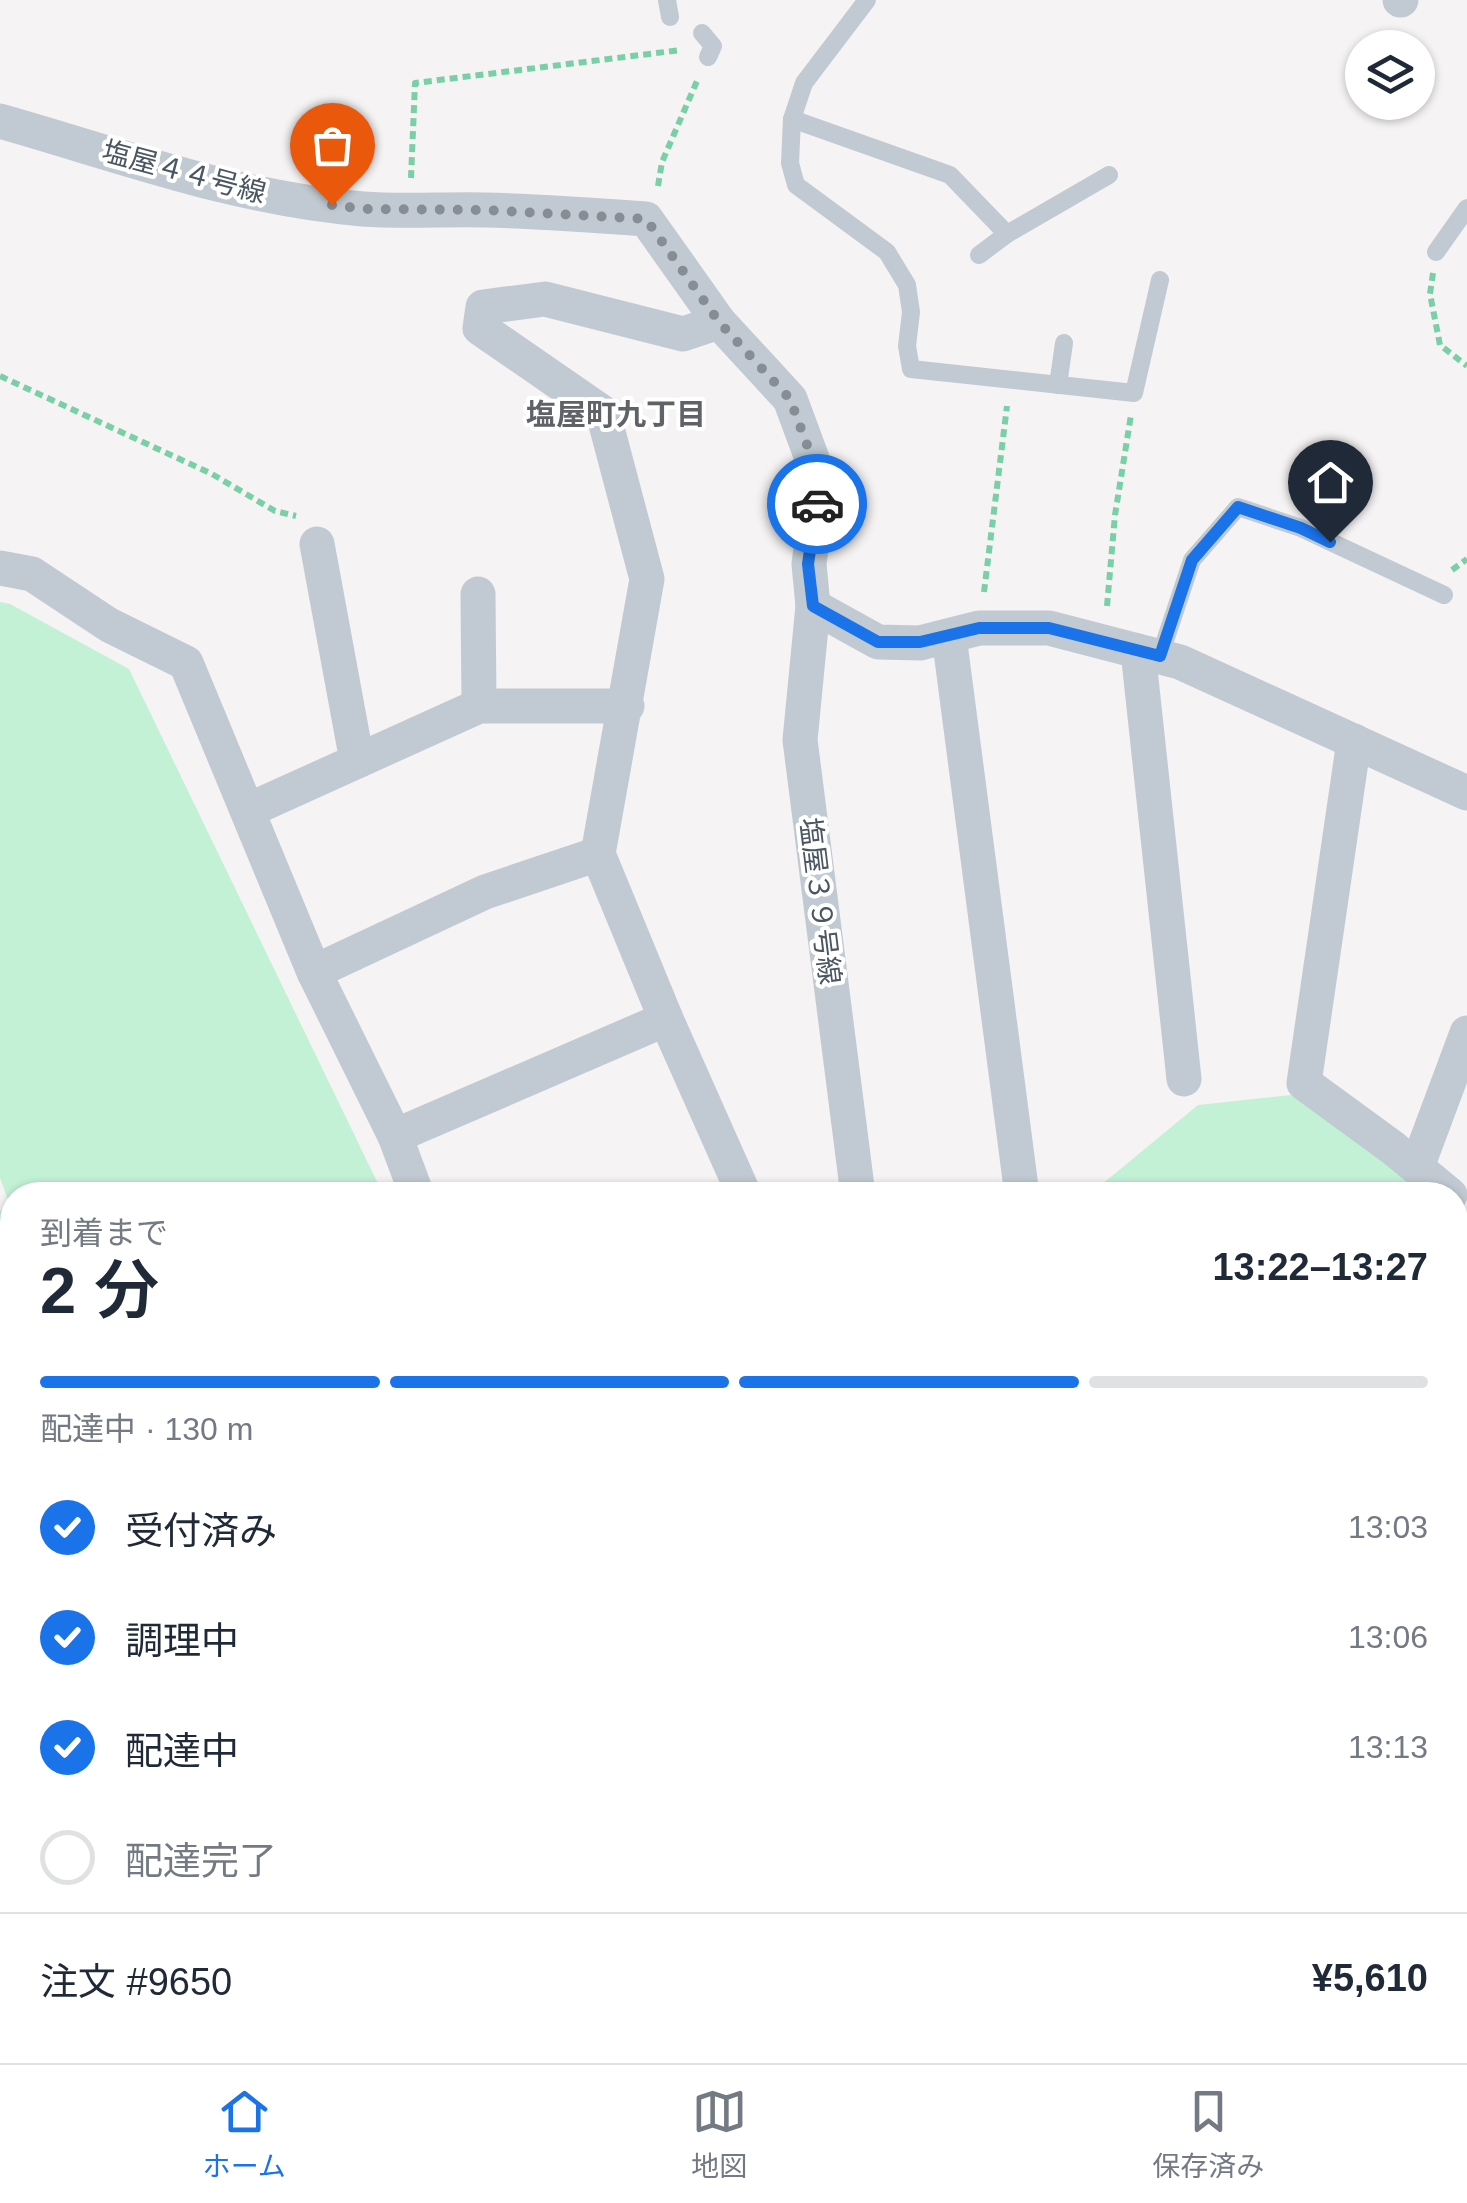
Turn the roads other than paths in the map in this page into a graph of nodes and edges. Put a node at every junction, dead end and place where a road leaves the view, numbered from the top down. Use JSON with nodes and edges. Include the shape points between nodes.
{"nodes":[{"id":1,"x":867,"y":0,"type":"edge"},
{"id":2,"x":792,"y":119,"type":"junction"},
{"id":3,"x":0,"y":121,"type":"edge"},
{"id":4,"x":1109,"y":175,"type":"dead end"},
{"id":5,"x":1467,"y":208,"type":"edge"},
{"id":6,"x":1460,"y":232,"type":"edge"},
{"id":7,"x":1007,"y":234,"type":"junction"},
{"id":8,"x":1436,"y":252,"type":"road end"},
{"id":9,"x":979,"y":254,"type":"dead end"},
{"id":10,"x":1160,"y":280,"type":"dead end"},
{"id":11,"x":719,"y":322,"type":"junction"},
{"id":12,"x":1064,"y":344,"type":"dead end"},
{"id":13,"x":1058,"y":385,"type":"junction"},
{"id":14,"x":318,"y":544,"type":"road end"},
{"id":15,"x":0,"y":568,"type":"edge"},
{"id":16,"x":478,"y":594,"type":"dead end"},
{"id":17,"x":1444,"y":595,"type":"dead end"},
{"id":18,"x":813,"y":606,"type":"junction"},
{"id":19,"x":964,"y":632,"type":"junction"},
{"id":20,"x":1149,"y":654,"type":"junction"},
{"id":21,"x":478,"y":706,"type":"junction"},
{"id":22,"x":626,"y":706,"type":"junction"},
{"id":23,"x":1354,"y":741,"type":"junction"},
{"id":24,"x":357,"y":761,"type":"junction"},
{"id":25,"x":1467,"y":792,"type":"edge"},
{"id":26,"x":249,"y":810,"type":"junction"},
{"id":27,"x":598,"y":854,"type":"junction"},
{"id":28,"x":314,"y":972,"type":"junction"},
{"id":29,"x":666,"y":1019,"type":"junction"},
{"id":30,"x":1467,"y":1034,"type":"edge"},
{"id":31,"x":1184,"y":1079,"type":"dead end"},
{"id":32,"x":395,"y":1136,"type":"junction"},
{"id":33,"x":1417,"y":1167,"type":"junction"},
{"id":34,"x":413,"y":1182,"type":"edge"},
{"id":35,"x":739,"y":1182,"type":"edge"},
{"id":36,"x":856,"y":1182,"type":"edge"},
{"id":37,"x":1021,"y":1182,"type":"edge"},
{"id":38,"x":1435,"y":1182,"type":"edge"}],
"edges":[{"from":1,"to":2,"type":"lane","via":[[804,83]]},
{"from":2,"to":7,"type":"lane","via":[[950,176]]},
{"from":2,"to":13,"type":"lane","via":[[796,185],[887,252],[906,285],[911,369]]},
{"from":3,"to":11,"type":"street","name":"塩屋４４号線","via":[[170,174],[267,196],[365,209],[646,219]]},
{"from":4,"to":7,"type":"lane"},
{"from":5,"to":6,"type":"lane"},
{"from":6,"to":8,"type":"lane"},
{"from":7,"to":9,"type":"lane"},
{"from":10,"to":13,"type":"lane","via":[[1134,393]]},
{"from":11,"to":18,"type":"street","via":[[790,399],[820,480],[808,564]]},
{"from":11,"to":22,"type":"street","via":[[682,334],[545,299],[483,307],[480,328],[604,413],[647,579]]},
{"from":12,"to":13,"type":"lane"},
{"from":14,"to":24,"type":"street"},
{"from":15,"to":26,"type":"street","via":[[32,574],[108,625],[186,663]]},
{"from":16,"to":21,"type":"street"},
{"from":17,"to":20,"type":"lane","via":[[1301,528],[1238,507],[1192,560]]},
{"from":18,"to":19,"type":"street","via":[[878,642]]},
{"from":18,"to":36,"type":"street","name":"塩屋３９号線","via":[[800,740]]},
{"from":19,"to":20,"type":"street","via":[[1049,628]]},
{"from":19,"to":37,"type":"street"},
{"from":20,"to":23,"type":"street"},
{"from":20,"to":31,"type":"street"},
{"from":21,"to":22,"type":"street"},
{"from":21,"to":24,"type":"street"},
{"from":22,"to":27,"type":"street"},
{"from":23,"to":25,"type":"street"},
{"from":23,"to":33,"type":"street","via":[[1304,1083]]},
{"from":24,"to":26,"type":"street"},
{"from":26,"to":28,"type":"street"},
{"from":27,"to":28,"type":"street","via":[[485,892]]},
{"from":27,"to":29,"type":"street"},
{"from":28,"to":32,"type":"street"},
{"from":29,"to":32,"type":"street"},
{"from":29,"to":35,"type":"street"},
{"from":30,"to":33,"type":"street"},
{"from":32,"to":34,"type":"street"},
{"from":33,"to":38,"type":"street"}]}
